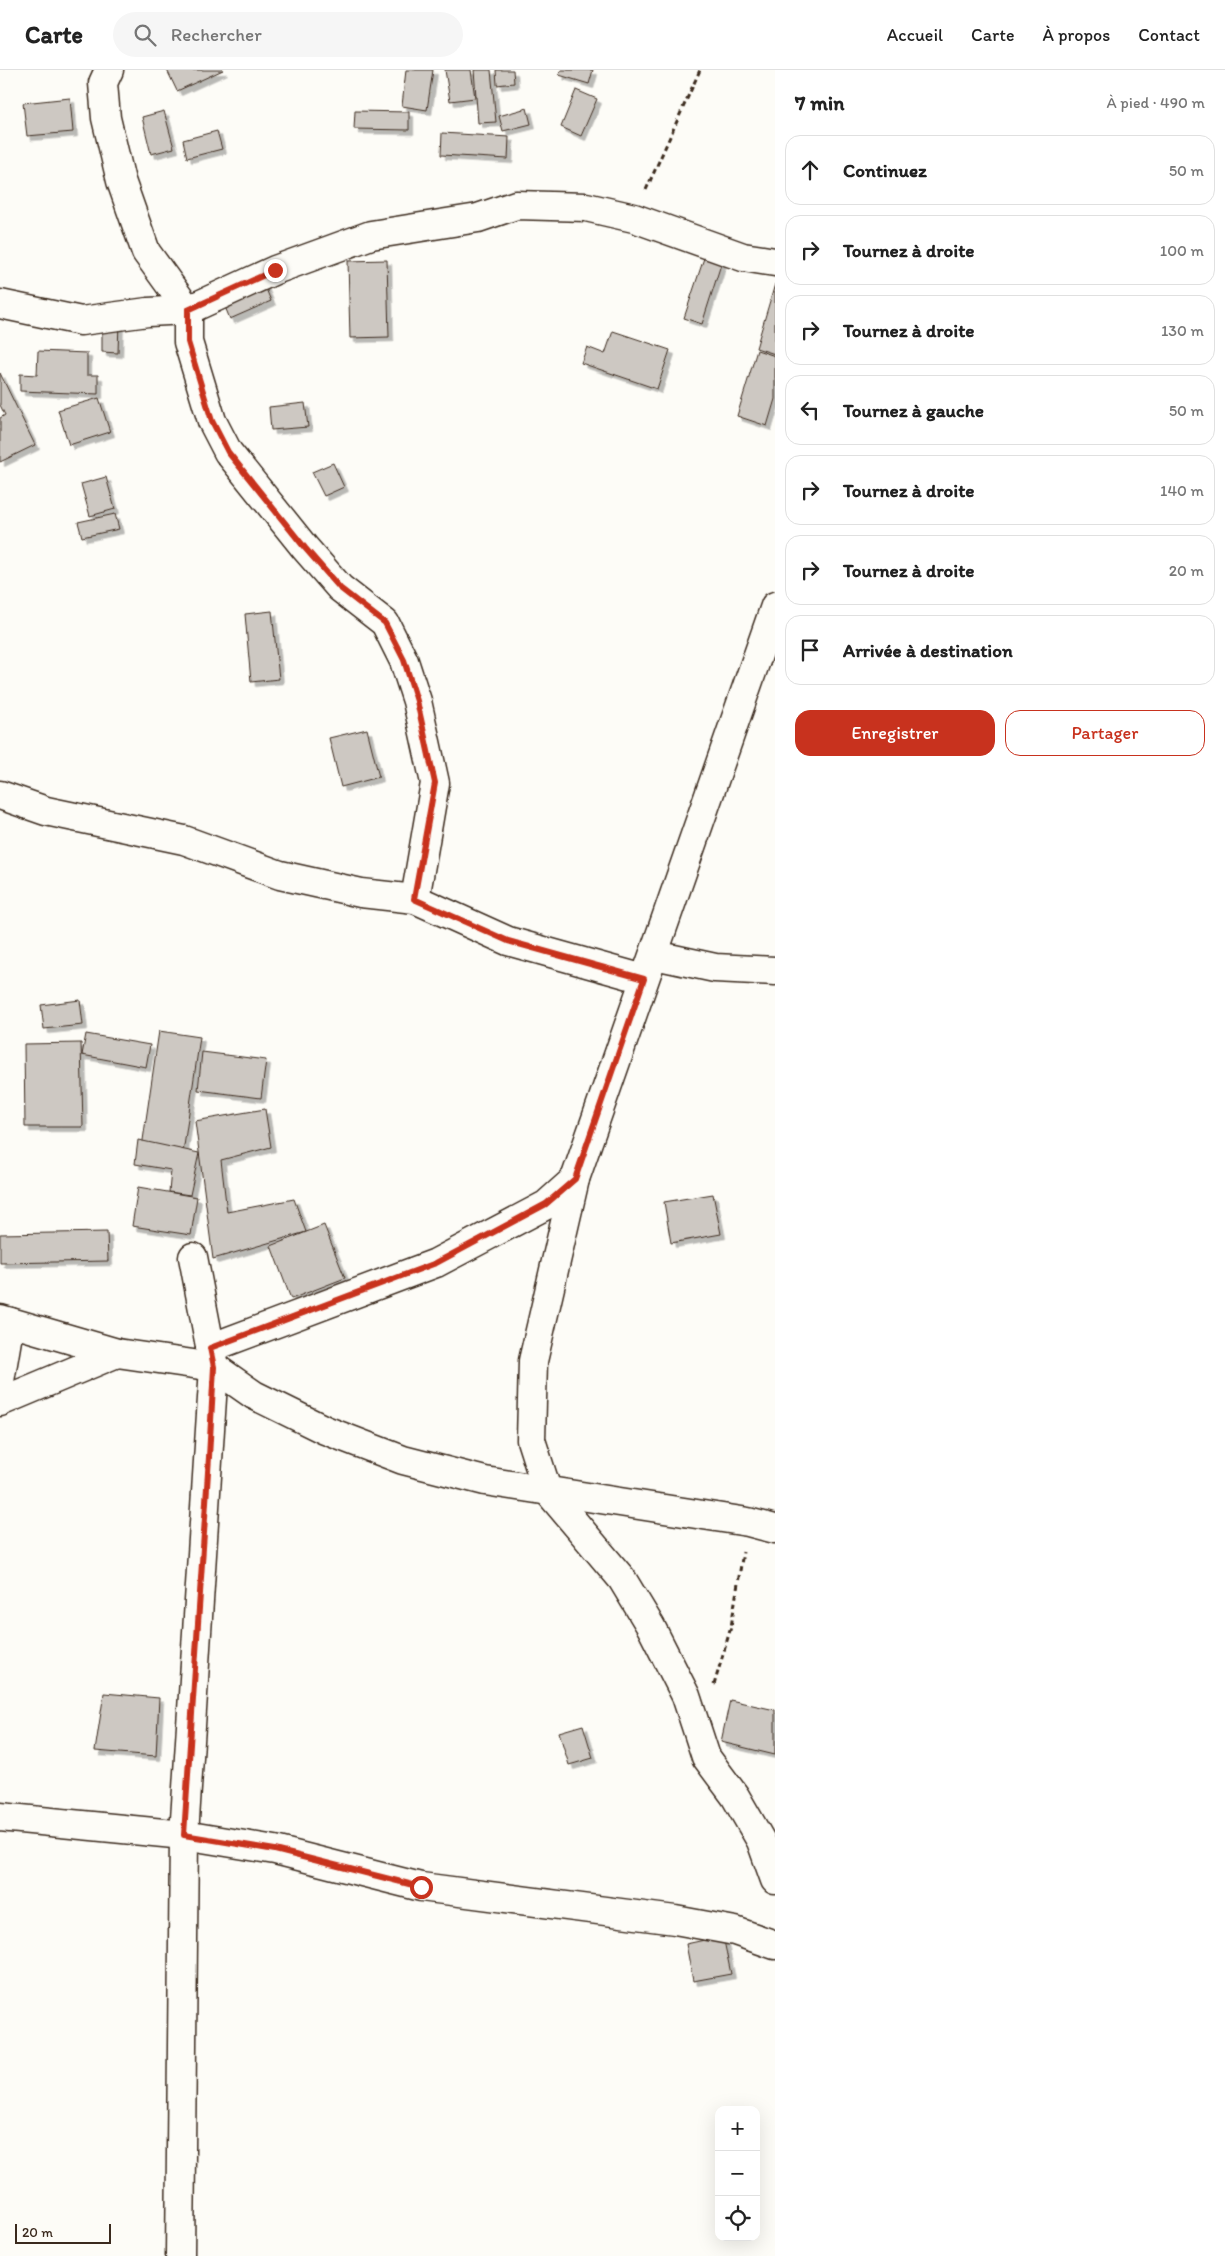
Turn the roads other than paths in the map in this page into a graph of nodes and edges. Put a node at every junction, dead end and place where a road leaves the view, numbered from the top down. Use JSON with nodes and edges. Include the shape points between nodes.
{"nodes":[{"id":1,"x":109,"y":70,"type":"edge"},
{"id":2,"x":775,"y":262,"type":"edge"},
{"id":3,"x":0,"y":304,"type":"edge"},
{"id":4,"x":188,"y":310,"type":"junction"},
{"id":5,"x":775,"y":606,"type":"edge"},
{"id":6,"x":0,"y":795,"type":"edge"},
{"id":7,"x":414,"y":899,"type":"junction"},
{"id":8,"x":654,"y":955,"type":"junction"},
{"id":9,"x":775,"y":971,"type":"edge"},
{"id":10,"x":644,"y":979,"type":"junction"},
{"id":11,"x":575,"y":1179,"type":"junction"},
{"id":12,"x":193,"y":1257,"type":"dead end"},
{"id":13,"x":5,"y":1321,"type":"edge"},
{"id":14,"x":117,"y":1353,"type":"junction"},
{"id":15,"x":212,"y":1358,"type":"junction"},
{"id":16,"x":0,"y":1380,"type":"edge"},
{"id":17,"x":0,"y":1402,"type":"edge"},
{"id":18,"x":547,"y":1490,"type":"junction"},
{"id":19,"x":775,"y":1529,"type":"edge"},
{"id":20,"x":0,"y":1817,"type":"edge"},
{"id":21,"x":184,"y":1835,"type":"junction"},
{"id":22,"x":775,"y":1880,"type":"edge"},
{"id":23,"x":775,"y":1945,"type":"edge"},
{"id":24,"x":180,"y":2256,"type":"edge"}],
"edges":[{"from":1,"to":4,"type":"street","via":[[103,83],[106,118],[121,181],[146,252]]},
{"from":2,"to":4,"type":"street","via":[[743,257],[634,218],[586,208],[516,205],[478,218],[371,235],[275,270]]},
{"from":3,"to":4,"type":"street","via":[[81,321]]},
{"from":4,"to":7,"type":"street","via":[[188,342],[212,421],[228,452],[340,588],[385,623],[404,660],[417,701],[435,783]]},
{"from":5,"to":8,"type":"street"},
{"from":6,"to":7,"type":"street","via":[[46,811],[184,840],[280,875],[361,893]]},
{"from":7,"to":10,"type":"street","via":[[508,941]]},
{"from":8,"to":9,"type":"street","via":[[715,968]]},
{"from":8,"to":10,"type":"street"},
{"from":10,"to":11,"type":"street"},
{"from":11,"to":15,"type":"street","via":[[546,1204],[436,1263]]},
{"from":11,"to":18,"type":"street","via":[[533,1361],[531,1440]]},
{"from":12,"to":15,"type":"street"},
{"from":13,"to":14,"type":"street"},
{"from":13,"to":16,"type":"street"},
{"from":14,"to":15,"type":"street"},
{"from":14,"to":17,"type":"street"},
{"from":15,"to":18,"type":"street","via":[[254,1395],[325,1430],[403,1460],[485,1481]]},
{"from":15,"to":21,"type":"street"},
{"from":18,"to":19,"type":"street"},
{"from":18,"to":22,"type":"street","via":[[622,1579],[651,1627],[686,1696],[706,1757],[736,1796],[762,1841]]},
{"from":20,"to":21,"type":"street"},
{"from":21,"to":23,"type":"street","via":[[275,1850],[421,1887],[675,1920],[735,1931]]},
{"from":21,"to":24,"type":"street"}]}
